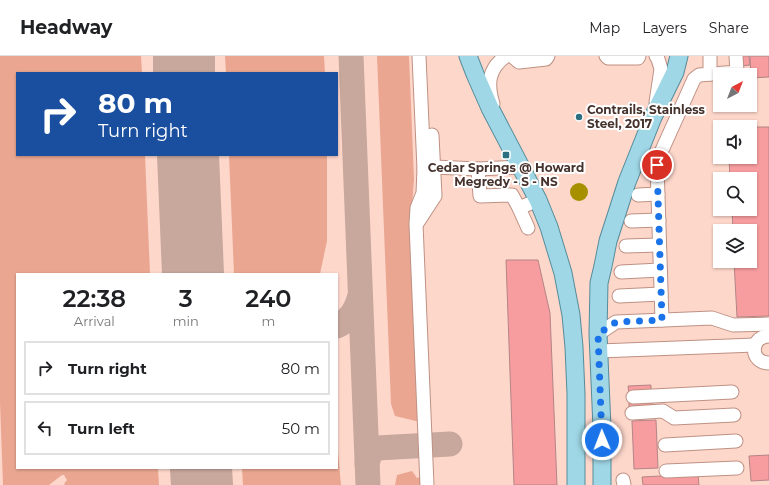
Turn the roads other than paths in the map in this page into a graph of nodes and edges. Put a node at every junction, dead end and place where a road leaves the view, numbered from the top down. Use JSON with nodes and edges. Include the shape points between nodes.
{"nodes":[{"id":1,"x":419,"y":56,"type":"edge"},
{"id":2,"x":468,"y":56,"type":"edge"},
{"id":3,"x":506,"y":56,"type":"edge"},
{"id":4,"x":512,"y":56,"type":"edge"},
{"id":5,"x":548,"y":56,"type":"edge"},
{"id":6,"x":606,"y":56,"type":"edge"},
{"id":7,"x":639,"y":56,"type":"edge"},
{"id":8,"x":656,"y":56,"type":"edge"},
{"id":9,"x":686,"y":56,"type":"edge"},
{"id":10,"x":710,"y":56,"type":"edge"},
{"id":11,"x":736,"y":56,"type":"edge"},
{"id":12,"x":677,"y":64,"type":"edge"},
{"id":13,"x":710,"y":74,"type":"junction"},
{"id":14,"x":652,"y":117,"type":"junction"},
{"id":15,"x":500,"y":126,"type":"junction"},
{"id":16,"x":432,"y":135,"type":"dead end"},
{"id":17,"x":521,"y":167,"type":"junction"},
{"id":18,"x":429,"y":168,"type":"junction"},
{"id":19,"x":478,"y":169,"type":"junction"},
{"id":20,"x":658,"y":194,"type":"junction"},
{"id":21,"x":638,"y":195,"type":"dead end"},
{"id":22,"x":538,"y":200,"type":"junction"},
{"id":23,"x":519,"y":208,"type":"junction"},
{"id":24,"x":659,"y":220,"type":"junction"},
{"id":25,"x":631,"y":221,"type":"dead end"},
{"id":26,"x":528,"y":228,"type":"dead end"},
{"id":27,"x":659,"y":245,"type":"junction"},
{"id":28,"x":626,"y":246,"type":"dead end"},
{"id":29,"x":660,"y":270,"type":"junction"},
{"id":30,"x":621,"y":272,"type":"dead end"},
{"id":31,"x":661,"y":294,"type":"junction"},
{"id":32,"x":619,"y":296,"type":"dead end"},
{"id":33,"x":662,"y":320,"type":"junction"},
{"id":34,"x":769,"y":324,"type":"edge"},
{"id":35,"x":769,"y":336,"type":"edge"},
{"id":36,"x":598,"y":343,"type":"junction"},
{"id":37,"x":755,"y":345,"type":"junction"},
{"id":38,"x":769,"y":363,"type":"edge"},
{"id":39,"x":732,"y":392,"type":"dead end"},
{"id":40,"x":633,"y":398,"type":"dead end"},
{"id":41,"x":632,"y":413,"type":"dead end"},
{"id":42,"x":734,"y":415,"type":"dead end"},
{"id":43,"x":736,"y":441,"type":"dead end"},
{"id":44,"x":665,"y":445,"type":"dead end"},
{"id":45,"x":737,"y":468,"type":"dead end"},
{"id":46,"x":666,"y":470,"type":"dead end"},
{"id":47,"x":577,"y":482,"type":"edge"},
{"id":48,"x":427,"y":485,"type":"edge"},
{"id":49,"x":602,"y":485,"type":"edge"}],
"edges":[{"from":1,"to":18,"type":"street"},
{"from":2,"to":15,"type":"main road"},
{"from":3,"to":15,"type":"street","via":[[499,61],[489,80],[490,94]]},
{"from":4,"to":5,"type":"street","via":[[519,62],[546,59]]},
{"from":6,"to":7,"type":"street"},
{"from":8,"to":14,"type":"street","via":[[661,69]]},
{"from":9,"to":12,"type":"street"},
{"from":10,"to":13,"type":"street"},
{"from":11,"to":13,"type":"street","via":[[737,72]]},
{"from":12,"to":14,"type":"main road"},
{"from":13,"to":20,"type":"street","via":[[699,75],[694,79],[658,158]]},
{"from":14,"to":36,"type":"main road","via":[[608,241],[600,283]]},
{"from":15,"to":17,"type":"main road"},
{"from":16,"to":18,"type":"street"},
{"from":17,"to":19,"type":"street"},
{"from":17,"to":22,"type":"main road"},
{"from":18,"to":19,"type":"street"},
{"from":18,"to":48,"type":"street","via":[[435,196],[416,224]]},
{"from":19,"to":23,"type":"street","via":[[480,196],[512,195]]},
{"from":20,"to":21,"type":"street"},
{"from":20,"to":24,"type":"street"},
{"from":22,"to":23,"type":"street"},
{"from":22,"to":47,"type":"main road","via":[[563,273],[571,315],[576,394]]},
{"from":23,"to":26,"type":"street"},
{"from":24,"to":25,"type":"street"},
{"from":24,"to":27,"type":"street"},
{"from":27,"to":28,"type":"street"},
{"from":27,"to":29,"type":"street"},
{"from":29,"to":30,"type":"street"},
{"from":29,"to":31,"type":"street"},
{"from":31,"to":32,"type":"street"},
{"from":31,"to":33,"type":"street"},
{"from":33,"to":34,"type":"street","via":[[712,318],[733,325]]},
{"from":33,"to":36,"type":"street","via":[[616,322]]},
{"from":35,"to":37,"type":"street","via":[[760,338]]},
{"from":36,"to":37,"type":"street"},
{"from":36,"to":49,"type":"main road"},
{"from":37,"to":38,"type":"street","via":[[755,355],[758,359]]},
{"from":39,"to":40,"type":"street"},
{"from":41,"to":42,"type":"street","via":[[663,411],[674,418]]},
{"from":43,"to":44,"type":"street"},
{"from":45,"to":46,"type":"street"}]}
